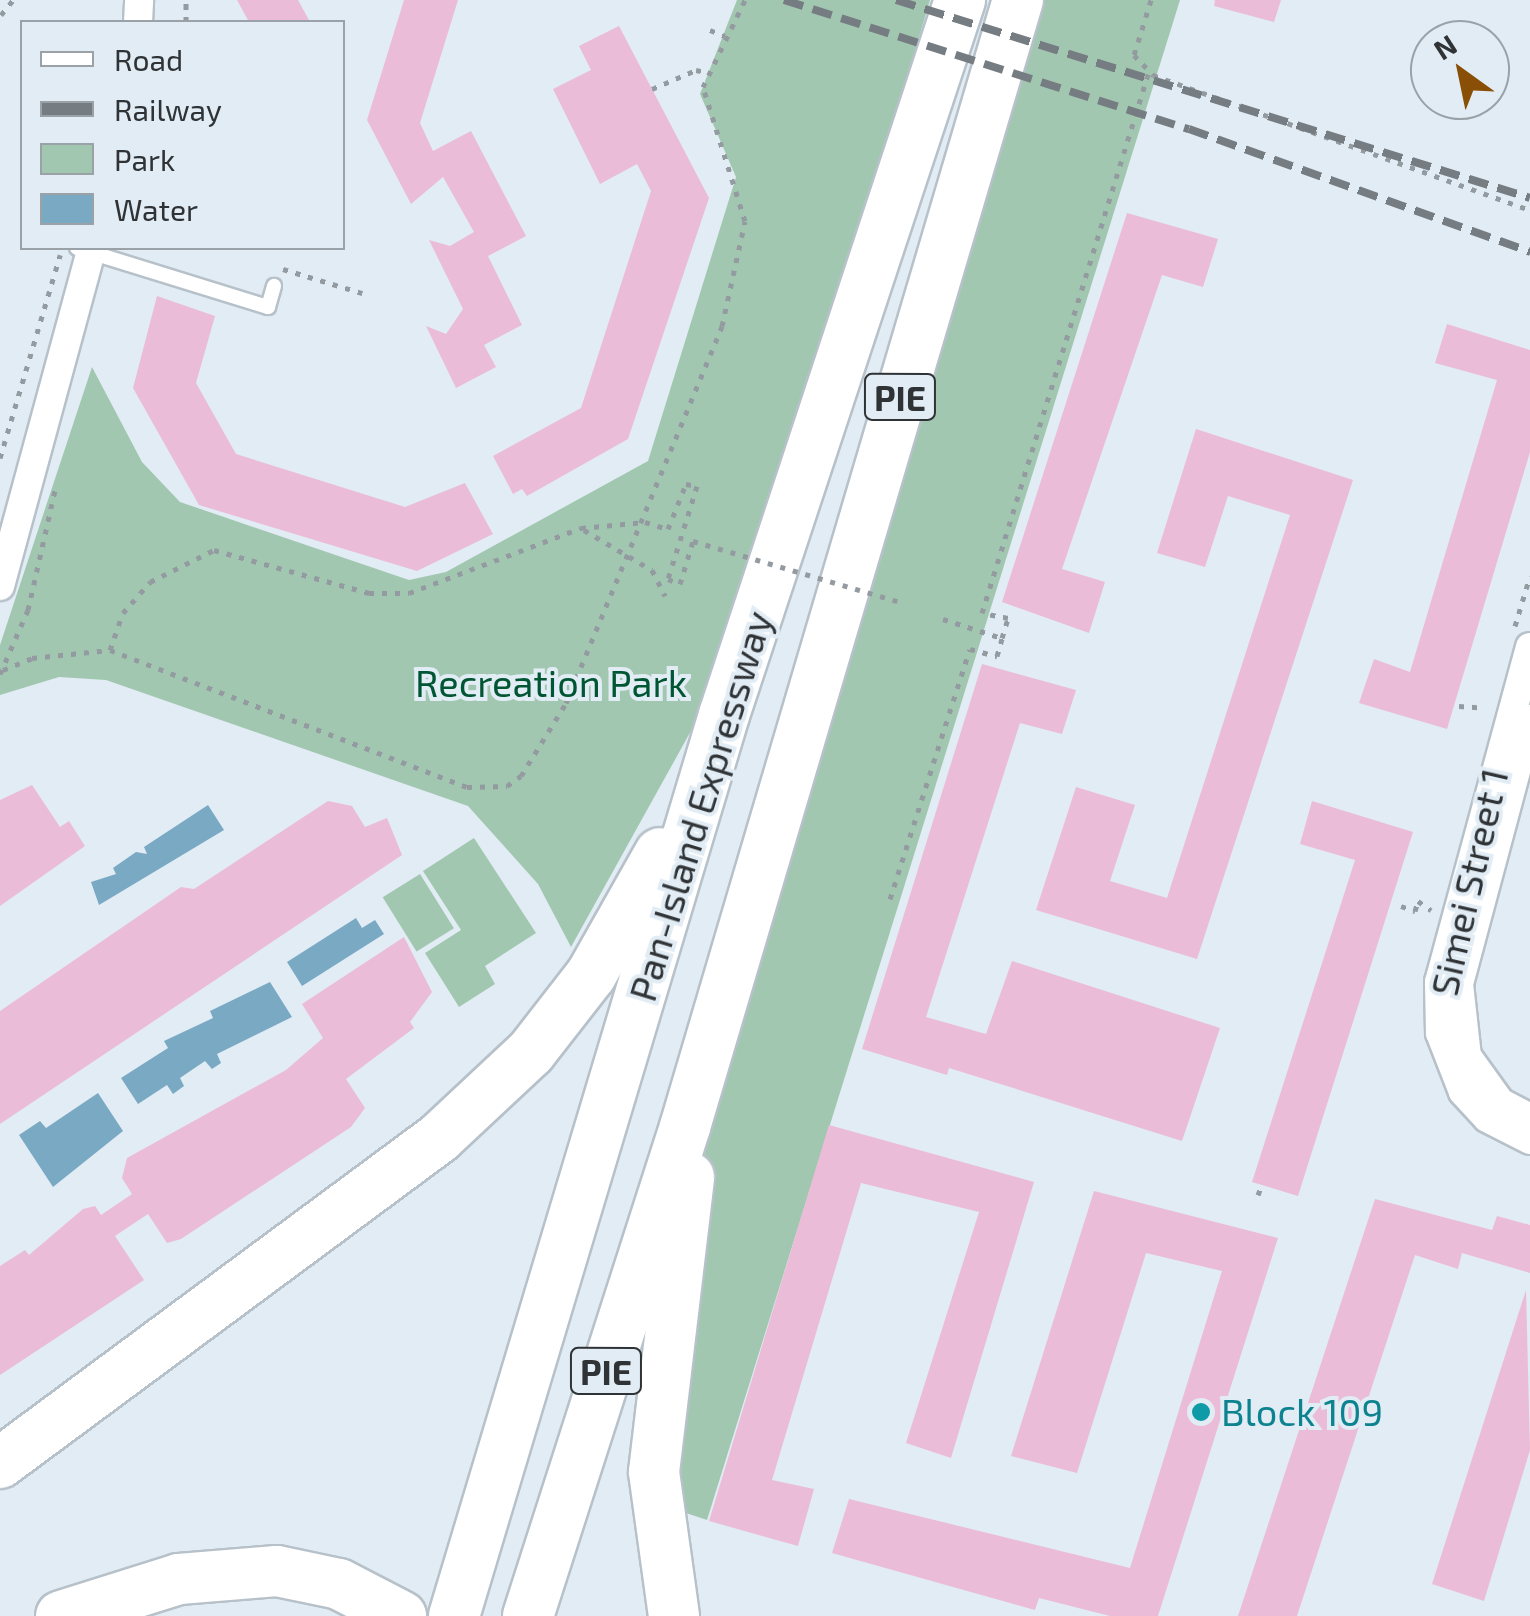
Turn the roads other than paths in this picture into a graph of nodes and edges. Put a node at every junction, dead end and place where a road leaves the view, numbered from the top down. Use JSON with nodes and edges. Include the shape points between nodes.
{"nodes":[{"id":1,"x":960,"y":0,"type":"edge"},
{"id":2,"x":1018,"y":0,"type":"edge"},
{"id":3,"x":83,"y":250,"type":"edge"},
{"id":4,"x":83,"y":250,"type":"edge"},
{"id":5,"x":86,"y":250,"type":"edge"},
{"id":6,"x":274,"y":286,"type":"dead end"},
{"id":7,"x":0,"y":519,"type":"edge"},
{"id":8,"x":0,"y":586,"type":"edge"},
{"id":9,"x":1530,"y":648,"type":"edge"},
{"id":10,"x":724,"y":714,"type":"junction"},
{"id":11,"x":1530,"y":719,"type":"edge"},
{"id":12,"x":1530,"y":1118,"type":"edge"},
{"id":13,"x":684,"y":1127,"type":"junction"},
{"id":14,"x":1530,"y":1140,"type":"edge"},
{"id":15,"x":0,"y":1462,"type":"edge"},
{"id":16,"x":61,"y":1616,"type":"edge"},
{"id":17,"x":401,"y":1616,"type":"edge"},
{"id":18,"x":454,"y":1616,"type":"edge"},
{"id":19,"x":528,"y":1616,"type":"edge"},
{"id":20,"x":674,"y":1616,"type":"edge"}],
"edges":[{"from":1,"to":10,"type":"highway","name":"Pan-Island Expressway","number":"PIE"},
{"from":2,"to":13,"type":"highway","name":"Pan-Island Expressway","number":"PIE"},
{"from":3,"to":7,"type":"street"},
{"from":4,"to":8,"type":"street"},
{"from":5,"to":6,"type":"lane","via":[[268,307]]},
{"from":9,"to":14,"type":"street","name":"Simei Street 1","via":[[1439,982],[1440,1033],[1463,1092],[1487,1118]]},
{"from":10,"to":15,"type":"highway","via":[[637,901],[531,1052],[439,1138]]},
{"from":10,"to":18,"type":"highway","name":"Pan-Island Expressway","number":"PIE"},
{"from":11,"to":12,"type":"street","name":"Simei Street 1","via":[[1459,984],[1467,1056],[1500,1102]]},
{"from":13,"to":19,"type":"highway","name":"Pan-Island Expressway","number":"PIE"},
{"from":13,"to":20,"type":"highway","via":[[688,1208],[654,1472]]},
{"from":16,"to":17,"type":"highway","via":[[210,1574],[277,1571],[339,1584]]}]}
